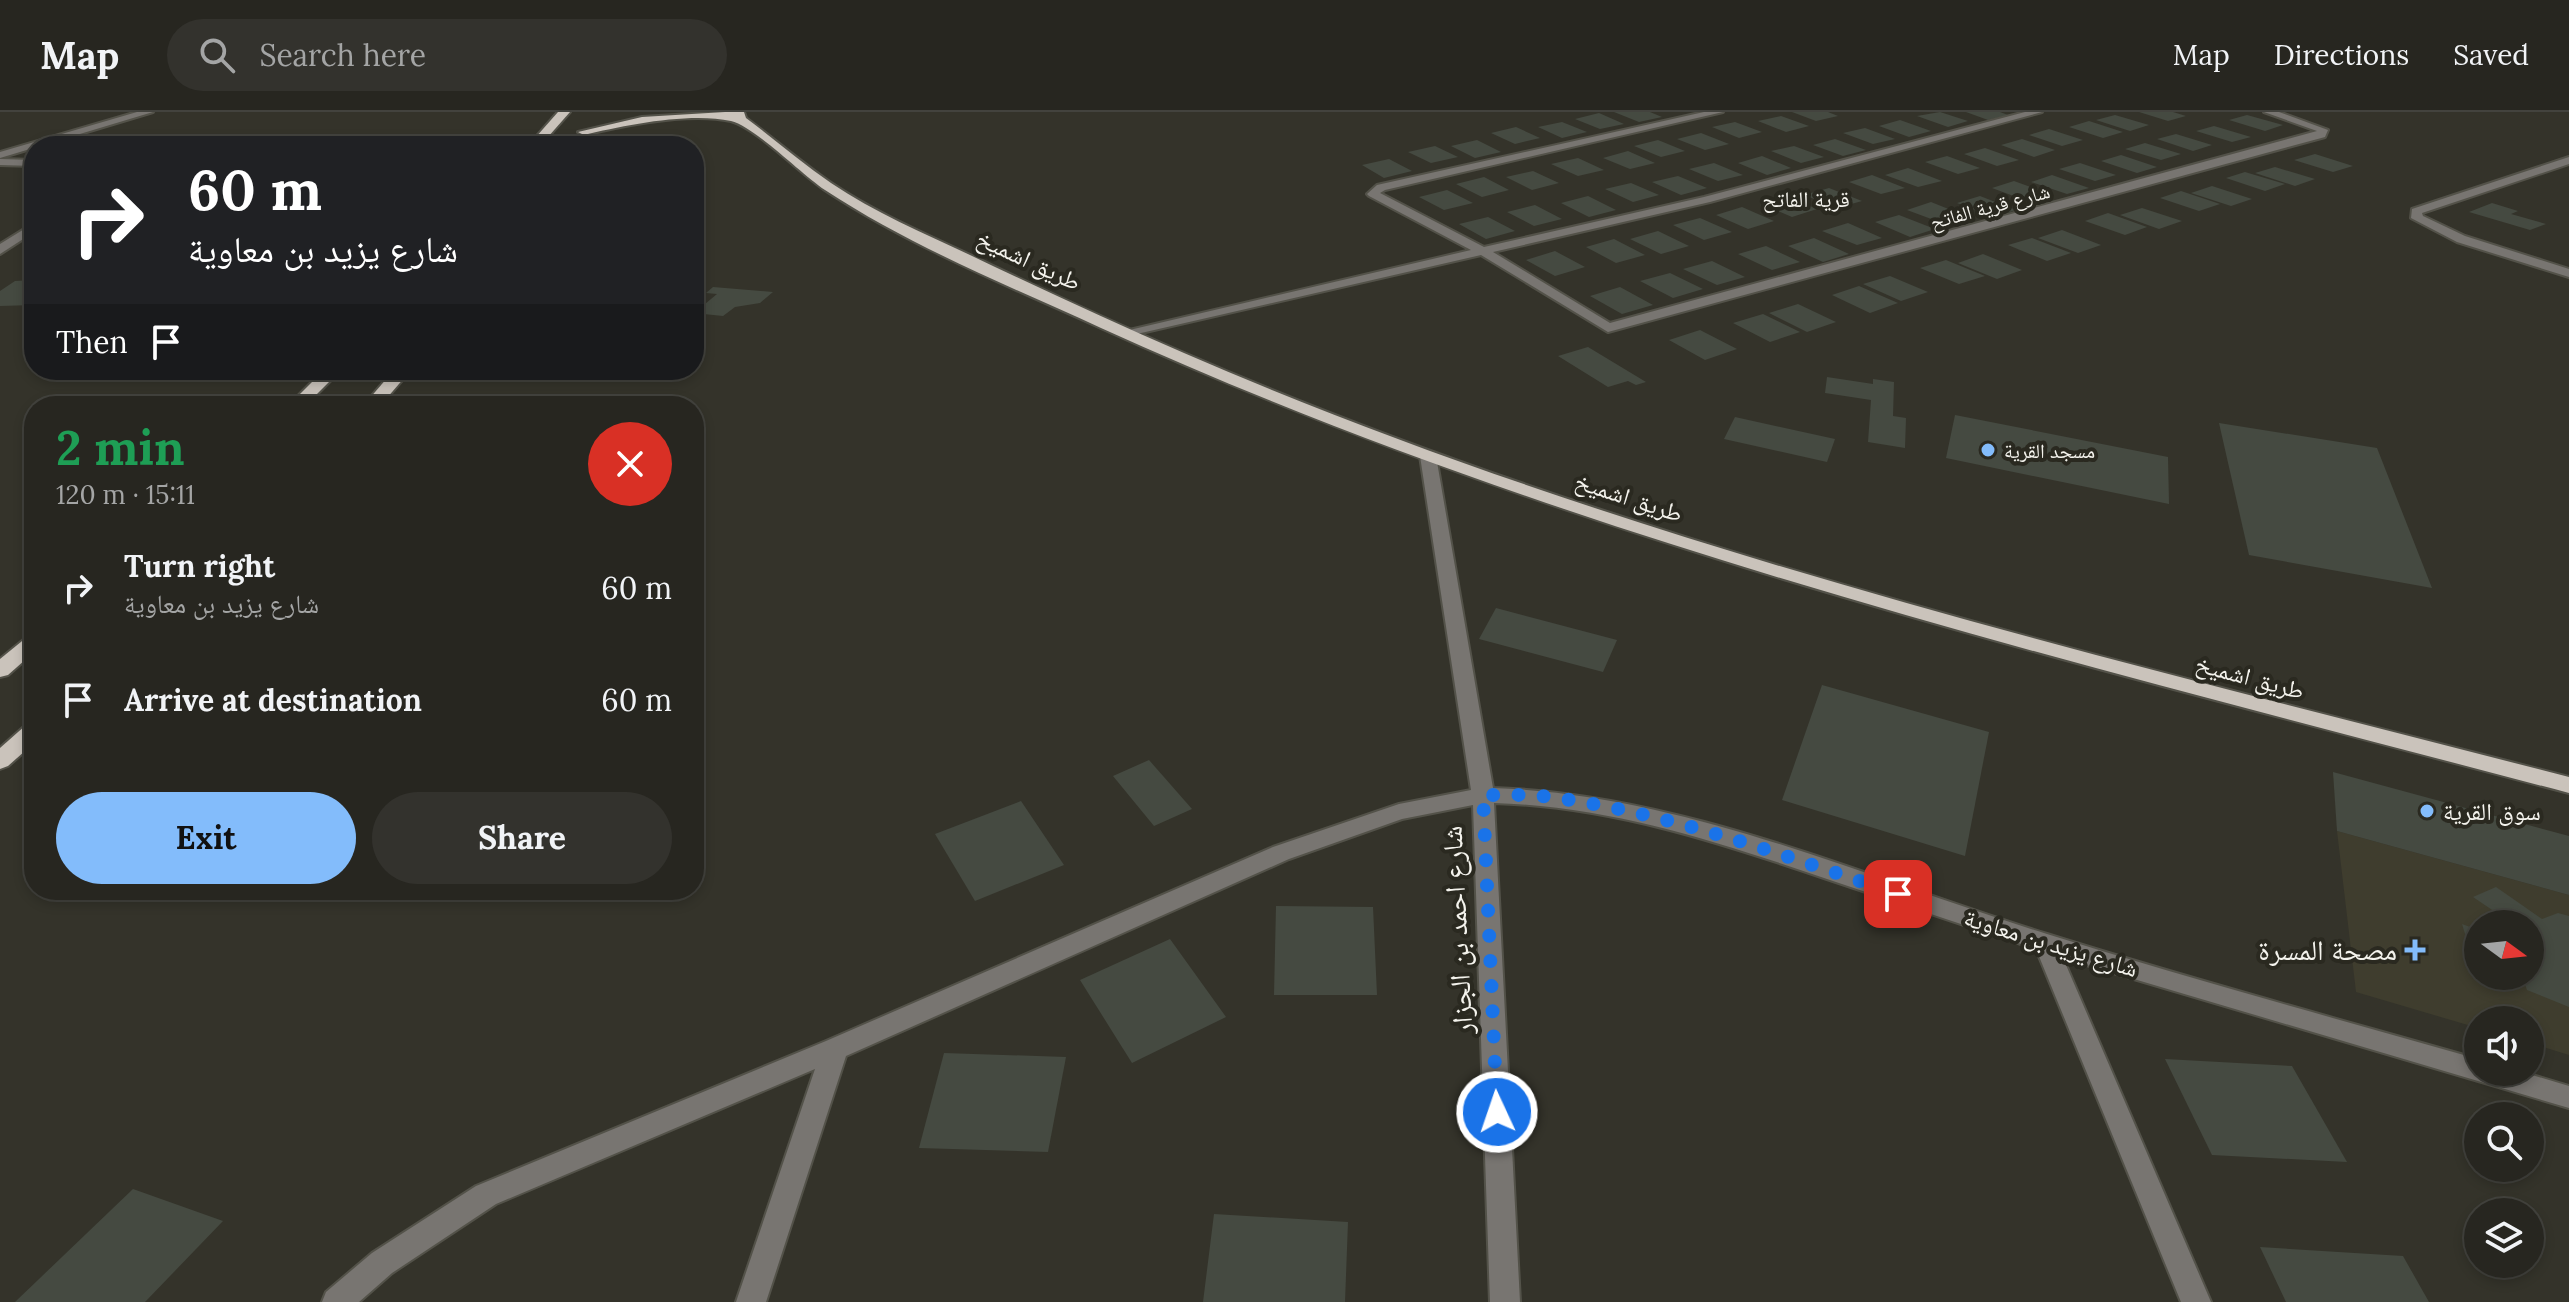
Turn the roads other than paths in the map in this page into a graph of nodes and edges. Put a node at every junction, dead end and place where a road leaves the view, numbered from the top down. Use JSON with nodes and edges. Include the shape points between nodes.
{"nodes":[{"id":1,"x":148,"y":112,"type":"edge"},
{"id":2,"x":564,"y":112,"type":"edge"},
{"id":3,"x":605,"y":112,"type":"edge"},
{"id":4,"x":1718,"y":112,"type":"edge"},
{"id":5,"x":2037,"y":112,"type":"edge"},
{"id":6,"x":2269,"y":112,"type":"edge"},
{"id":7,"x":737,"y":114,"type":"edge"},
{"id":8,"x":65,"y":136,"type":"edge"},
{"id":9,"x":543,"y":136,"type":"edge"},
{"id":10,"x":24,"y":148,"type":"edge"},
{"id":11,"x":0,"y":155,"type":"edge"},
{"id":12,"x":2569,"y":160,"type":"edge"},
{"id":13,"x":0,"y":162,"type":"edge"},
{"id":14,"x":24,"y":163,"type":"edge"},
{"id":15,"x":24,"y":234,"type":"edge"},
{"id":16,"x":0,"y":250,"type":"edge"},
{"id":17,"x":1484,"y":252,"type":"junction"},
{"id":18,"x":2569,"y":273,"type":"edge"},
{"id":19,"x":1128,"y":332,"type":"junction"},
{"id":20,"x":323,"y":380,"type":"edge"},
{"id":21,"x":394,"y":380,"type":"edge"},
{"id":22,"x":306,"y":396,"type":"edge"},
{"id":23,"x":380,"y":396,"type":"edge"},
{"id":24,"x":1428,"y":456,"type":"junction"},
{"id":25,"x":24,"y":650,"type":"edge"},
{"id":26,"x":0,"y":670,"type":"edge"},
{"id":27,"x":24,"y":739,"type":"edge"},
{"id":28,"x":0,"y":761,"type":"edge"},
{"id":29,"x":2569,"y":785,"type":"edge"},
{"id":30,"x":1483,"y":795,"type":"junction"},
{"id":31,"x":2045,"y":943,"type":"junction"},
{"id":32,"x":835,"y":1049,"type":"junction"},
{"id":33,"x":2464,"y":1066,"type":"edge"},
{"id":34,"x":2532,"y":1086,"type":"edge"},
{"id":35,"x":2569,"y":1097,"type":"edge"},
{"id":36,"x":337,"y":1302,"type":"edge"},
{"id":37,"x":751,"y":1302,"type":"edge"},
{"id":38,"x":1505,"y":1302,"type":"edge"},
{"id":39,"x":2196,"y":1302,"type":"edge"}],
"edges":[{"from":1,"to":8,"type":"street"},
{"from":2,"to":9,"type":"highway"},
{"from":3,"to":7,"type":"highway","via":[[581,136],[647,119]]},
{"from":4,"to":17,"type":"street","via":[[1381,187],[1373,194]]},
{"from":5,"to":17,"type":"street","via":[[1706,200]]},
{"from":6,"to":17,"type":"street","name":"شارع قرية الفاتح","via":[[2323,130],[2321,135],[1608,328]]},
{"from":7,"to":19,"type":"highway","name":"طريق اشميخ","via":[[827,186],[878,216]]},
{"from":10,"to":11,"type":"street"},
{"from":12,"to":18,"type":"street","via":[[2416,211],[2417,218],[2439,230]]},
{"from":13,"to":14,"type":"street"},
{"from":15,"to":16,"type":"street"},
{"from":17,"to":19,"type":"street"},
{"from":19,"to":24,"type":"highway","name":"طريق اشميخ","via":[[1267,394]]},
{"from":20,"to":22,"type":"highway"},
{"from":21,"to":23,"type":"highway"},
{"from":24,"to":29,"type":"highway","name":"طريق اشميخ","via":[[1713,550],[2114,666]]},
{"from":24,"to":30,"type":"street","name":"شارع احمد بن الجزار"},
{"from":25,"to":26,"type":"highway"},
{"from":27,"to":28,"type":"highway"},
{"from":30,"to":31,"type":"street","name":"شارع يزيد بن معاوية","via":[[1549,797],[1652,817]]},
{"from":30,"to":32,"type":"street","name":"شارع يزيد بن معاوية","via":[[1399,812],[1281,853]]},
{"from":30,"to":38,"type":"street","name":"شارع احمد بن الجزار"},
{"from":31,"to":33,"type":"street","name":"شارع يزيد بن معاوية"},
{"from":31,"to":39,"type":"street"},
{"from":32,"to":36,"type":"street","name":"شارع يزيد بن معاوية","via":[[486,1195],[382,1263]]},
{"from":32,"to":37,"type":"street"},
{"from":34,"to":35,"type":"street"}]}
